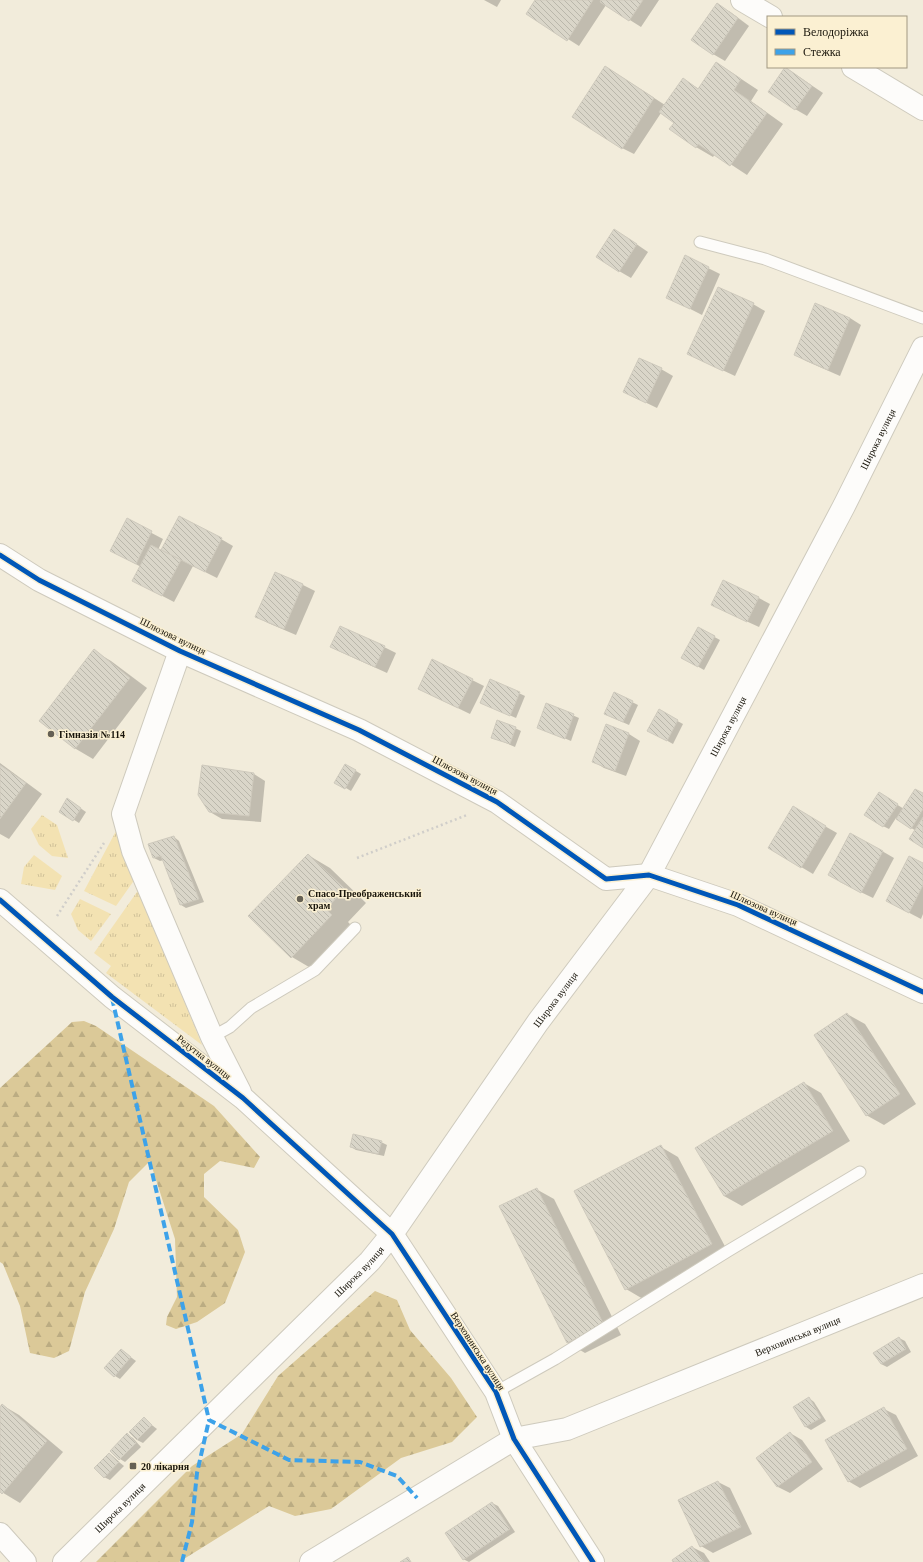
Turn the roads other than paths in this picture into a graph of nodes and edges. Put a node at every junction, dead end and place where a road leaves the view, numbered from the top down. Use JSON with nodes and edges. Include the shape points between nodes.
{"nodes":[{"id":1,"x":742,"y":0,"type":"edge"},
{"id":2,"x":769,"y":16,"type":"edge"},
{"id":3,"x":855,"y":68,"type":"edge"},
{"id":4,"x":923,"y":109,"type":"edge"},
{"id":5,"x":700,"y":242,"type":"dead end"},
{"id":6,"x":923,"y":318,"type":"edge"},
{"id":7,"x":923,"y":348,"type":"edge"},
{"id":8,"x":0,"y":555,"type":"edge"},
{"id":9,"x":180,"y":651,"type":"junction"},
{"id":10,"x":649,"y":875,"type":"junction"},
{"id":11,"x":0,"y":900,"type":"edge"},
{"id":12,"x":355,"y":928,"type":"dead end"},
{"id":13,"x":923,"y":992,"type":"edge"},
{"id":14,"x":212,"y":1037,"type":"junction"},
{"id":15,"x":243,"y":1098,"type":"junction"},
{"id":16,"x":860,"y":1172,"type":"dead end"},
{"id":17,"x":392,"y":1234,"type":"junction"},
{"id":18,"x":923,"y":1285,"type":"edge"},
{"id":19,"x":496,"y":1392,"type":"junction"},
{"id":20,"x":514,"y":1439,"type":"junction"},
{"id":21,"x":0,"y":1534,"type":"edge"},
{"id":22,"x":25,"y":1562,"type":"edge"},
{"id":23,"x":64,"y":1562,"type":"edge"},
{"id":24,"x":311,"y":1562,"type":"edge"},
{"id":25,"x":593,"y":1562,"type":"edge"}],
"edges":[{"from":1,"to":2,"type":"street"},
{"from":3,"to":4,"type":"street"},
{"from":5,"to":6,"type":"lane","via":[[765,259]]},
{"from":7,"to":10,"type":"street","name":"Широка вулиця","via":[[844,506]]},
{"from":8,"to":9,"type":"street","name":"Шлюзова вулиця","via":[[39,580]]},
{"from":9,"to":10,"type":"street","name":"Шлюзова вулиця","via":[[359,730],[497,802],[606,879]]},
{"from":9,"to":14,"type":"street","via":[[123,814],[133,851]]},
{"from":10,"to":13,"type":"street","name":"Шлюзова вулиця","via":[[738,905]]},
{"from":10,"to":17,"type":"street","name":"Широка вулиця","via":[[538,1022]]},
{"from":11,"to":15,"type":"street","name":"Редутна вулиця","via":[[112,997]]},
{"from":12,"to":14,"type":"lane","via":[[315,970],[251,1008]]},
{"from":14,"to":15,"type":"street"},
{"from":15,"to":17,"type":"street","name":"Редутна вулиця"},
{"from":16,"to":19,"type":"lane","via":[[555,1359]]},
{"from":17,"to":19,"type":"street","name":"Верховинська вулиця"},
{"from":17,"to":23,"type":"street","name":"Широка вулиця","via":[[370,1261]]},
{"from":18,"to":20,"type":"street","name":"Верховинська вулиця","via":[[567,1429]]},
{"from":19,"to":20,"type":"street","name":"Верховинська вулиця"},
{"from":20,"to":24,"type":"street"},
{"from":20,"to":25,"type":"street","name":"Верховинська вулиця"},
{"from":21,"to":22,"type":"street"}]}
